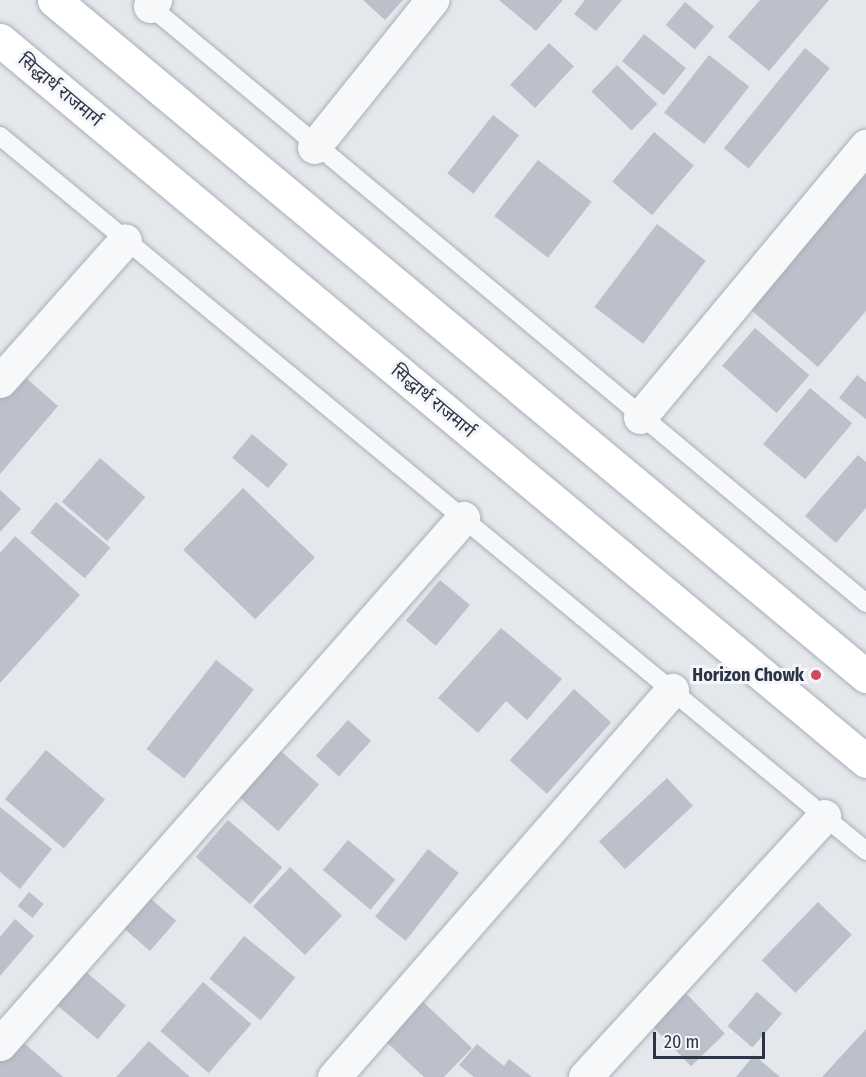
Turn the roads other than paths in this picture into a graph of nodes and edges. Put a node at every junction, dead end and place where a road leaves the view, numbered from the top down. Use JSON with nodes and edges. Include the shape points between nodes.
{"nodes":[{"id":1,"x":54,"y":0,"type":"edge"},
{"id":2,"x":432,"y":0,"type":"edge"},
{"id":3,"x":149,"y":2,"type":"edge"},
{"id":4,"x":0,"y":40,"type":"edge"},
{"id":5,"x":0,"y":136,"type":"edge"},
{"id":6,"x":866,"y":146,"type":"edge"},
{"id":7,"x":314,"y":147,"type":"junction"},
{"id":8,"x":125,"y":240,"type":"junction"},
{"id":9,"x":0,"y":381,"type":"edge"},
{"id":10,"x":640,"y":417,"type":"junction"},
{"id":11,"x":463,"y":518,"type":"junction"},
{"id":12,"x":866,"y":603,"type":"edge"},
{"id":13,"x":866,"y":676,"type":"edge"},
{"id":14,"x":672,"y":690,"type":"junction"},
{"id":15,"x":866,"y":761,"type":"edge"},
{"id":16,"x":824,"y":816,"type":"junction"},
{"id":17,"x":866,"y":851,"type":"edge"},
{"id":18,"x":0,"y":1044,"type":"edge"},
{"id":19,"x":334,"y":1077,"type":"edge"},
{"id":20,"x":585,"y":1077,"type":"edge"}],
"edges":[{"from":1,"to":13,"type":"highway"},
{"from":2,"to":7,"type":"street"},
{"from":3,"to":7,"type":"lane"},
{"from":4,"to":15,"type":"highway","name":"सिद्धार्थ राजमार्ग"},
{"from":5,"to":8,"type":"lane"},
{"from":6,"to":10,"type":"street"},
{"from":7,"to":10,"type":"lane"},
{"from":8,"to":9,"type":"street"},
{"from":8,"to":11,"type":"lane"},
{"from":10,"to":12,"type":"lane"},
{"from":11,"to":14,"type":"lane"},
{"from":11,"to":18,"type":"street"},
{"from":14,"to":16,"type":"lane"},
{"from":14,"to":19,"type":"street"},
{"from":16,"to":17,"type":"lane"},
{"from":16,"to":20,"type":"street"}]}
